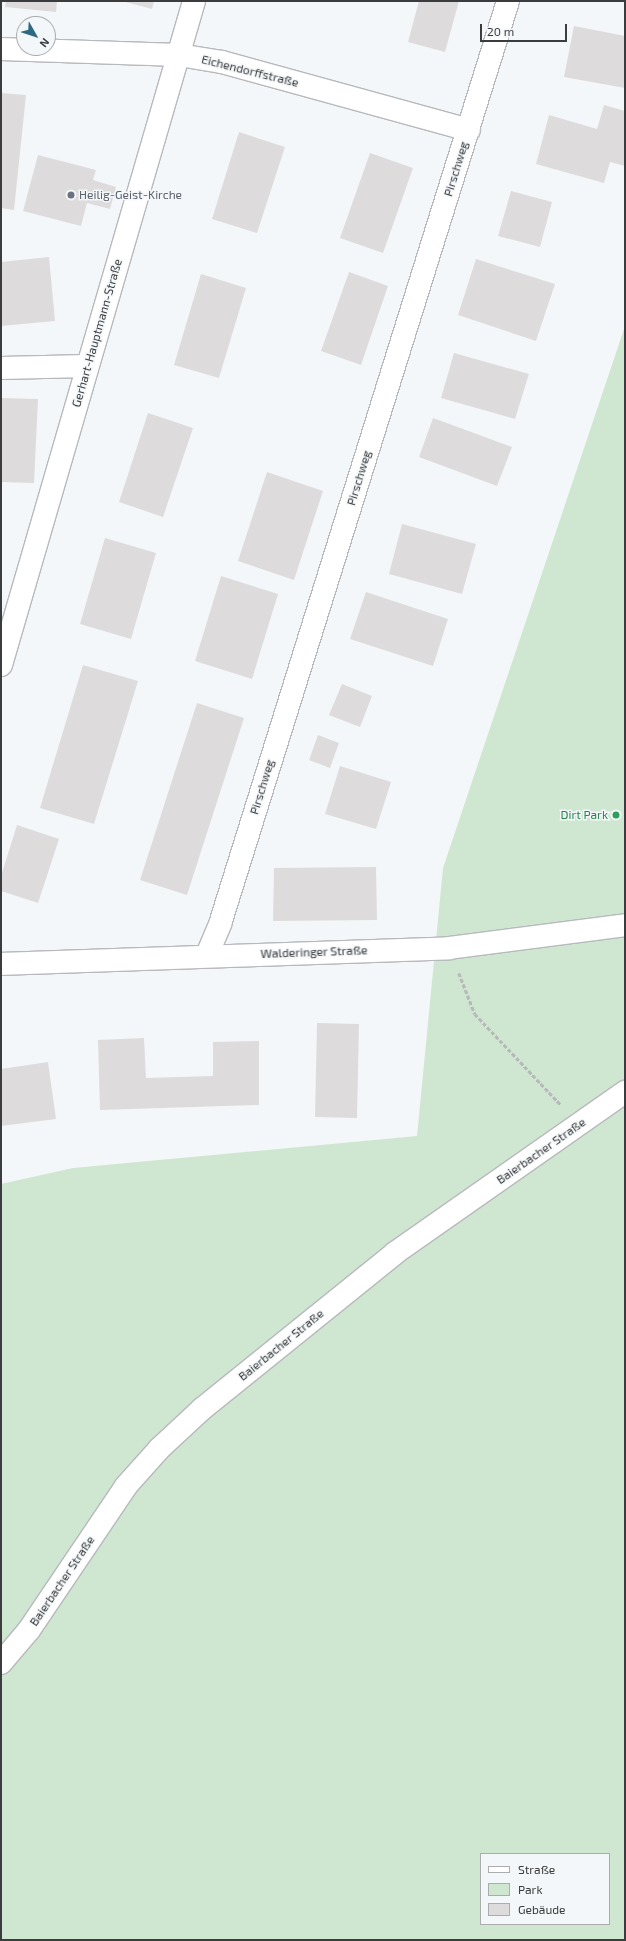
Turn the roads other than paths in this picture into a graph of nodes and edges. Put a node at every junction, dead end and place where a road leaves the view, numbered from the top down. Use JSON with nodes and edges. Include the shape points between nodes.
{"nodes":[{"id":1,"x":194,"y":1,"type":"edge"},
{"id":2,"x":508,"y":1,"type":"edge"},
{"id":3,"x":1,"y":49,"type":"edge"},
{"id":4,"x":179,"y":55,"type":"junction"},
{"id":5,"x":469,"y":130,"type":"junction"},
{"id":6,"x":87,"y":366,"type":"junction"},
{"id":7,"x":1,"y":368,"type":"edge"},
{"id":8,"x":1,"y":665,"type":"edge"},
{"id":9,"x":625,"y":925,"type":"edge"},
{"id":10,"x":207,"y":955,"type":"junction"},
{"id":11,"x":1,"y":964,"type":"edge"},
{"id":12,"x":625,"y":1092,"type":"edge"},
{"id":13,"x":1,"y":1663,"type":"edge"}],
"edges":[{"from":1,"to":4,"type":"street","name":"Gerhart-Hauptmann-Straße"},
{"from":2,"to":5,"type":"street","name":"Pirschweg"},
{"from":3,"to":4,"type":"street","name":"Eichendorffstraße"},
{"from":4,"to":5,"type":"street","name":"Eichendorffstraße","via":[[222,62]]},
{"from":4,"to":6,"type":"street","name":"Gerhart-Hauptmann-Straße"},
{"from":5,"to":10,"type":"street","name":"Pirschweg","via":[[220,924]]},
{"from":6,"to":7,"type":"street"},
{"from":6,"to":8,"type":"street","name":"Gerhart-Hauptmann-Straße"},
{"from":9,"to":10,"type":"street","name":"Walderinger Straße","via":[[449,948]]},
{"from":10,"to":11,"type":"street","name":"Walderinger Straße"},
{"from":12,"to":13,"type":"street","name":"Baierbacher Straße","via":[[395,1253],[202,1409],[160,1448],[126,1486],[30,1630]]}]}
